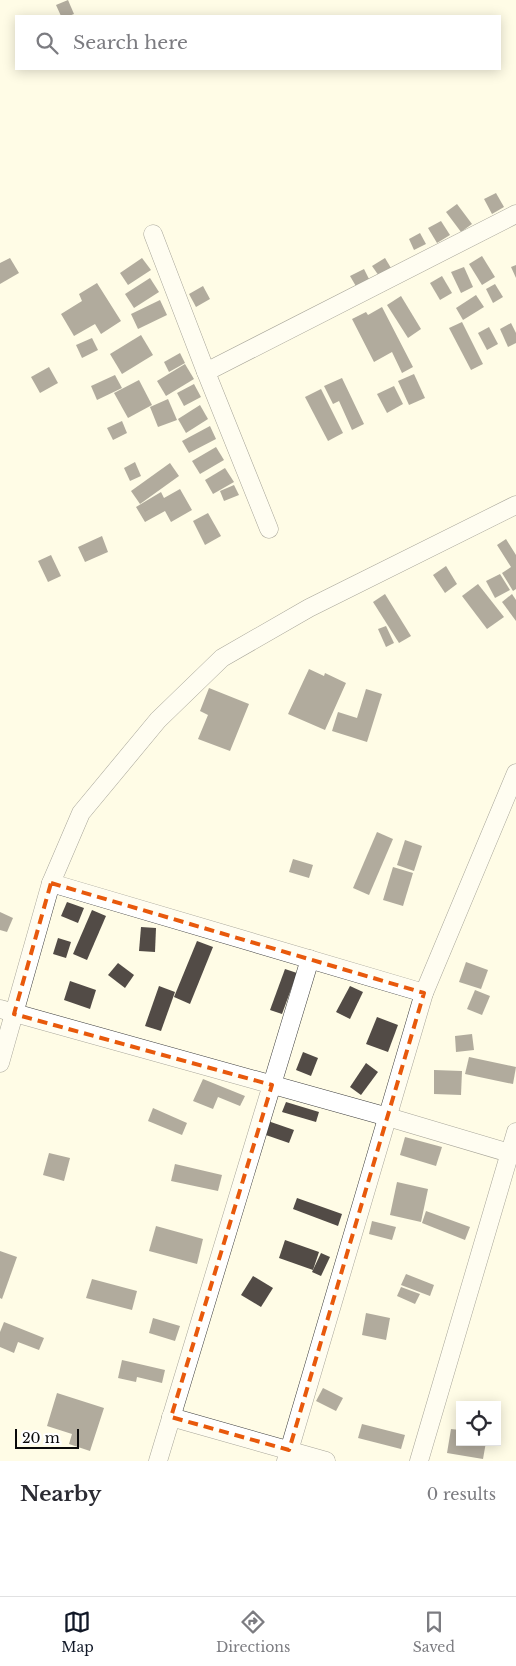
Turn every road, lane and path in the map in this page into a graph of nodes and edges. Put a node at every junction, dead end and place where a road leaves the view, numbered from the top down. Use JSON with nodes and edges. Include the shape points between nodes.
{"nodes":[{"id":1,"x":516,"y":214,"type":"edge"},
{"id":2,"x":153,"y":234,"type":"dead end"},
{"id":3,"x":206,"y":372,"type":"junction"},
{"id":4,"x":516,"y":505,"type":"edge"},
{"id":5,"x":269,"y":529,"type":"dead end"},
{"id":6,"x":516,"y":773,"type":"edge"},
{"id":7,"x":51,"y":883,"type":"junction"},
{"id":8,"x":310,"y":959,"type":"junction"},
{"id":9,"x":424,"y":993,"type":"junction"},
{"id":10,"x":7,"y":1011,"type":"edge"},
{"id":11,"x":0,"y":1063,"type":"edge"},
{"id":12,"x":272,"y":1085,"type":"junction"},
{"id":13,"x":388,"y":1117,"type":"junction"},
{"id":14,"x":516,"y":1132,"type":"edge"},
{"id":15,"x":513,"y":1154,"type":"edge"},
{"id":16,"x":171,"y":1417,"type":"junction"},
{"id":17,"x":287,"y":1456,"type":"edge"},
{"id":18,"x":158,"y":1461,"type":"edge"},
{"id":19,"x":326,"y":1461,"type":"edge"},
{"id":20,"x":419,"y":1461,"type":"edge"}],
"edges":[{"from":1,"to":3,"type":"street"},
{"from":2,"to":3,"type":"street"},
{"from":3,"to":5,"type":"street"},
{"from":4,"to":7,"type":"street","via":[[309,608],[222,658],[158,720],[82,813]]},
{"from":6,"to":9,"type":"street"},
{"from":7,"to":8,"type":"street"},
{"from":7,"to":10,"type":"street"},
{"from":8,"to":9,"type":"street"},
{"from":8,"to":12,"type":"street"},
{"from":9,"to":13,"type":"street"},
{"from":10,"to":11,"type":"street"},
{"from":10,"to":12,"type":"street"},
{"from":12,"to":13,"type":"street"},
{"from":12,"to":16,"type":"street"},
{"from":13,"to":15,"type":"street"},
{"from":13,"to":17,"type":"street"},
{"from":14,"to":15,"type":"street"},
{"from":15,"to":20,"type":"street"},
{"from":16,"to":17,"type":"street"},
{"from":16,"to":18,"type":"street"},
{"from":17,"to":19,"type":"street"}]}
